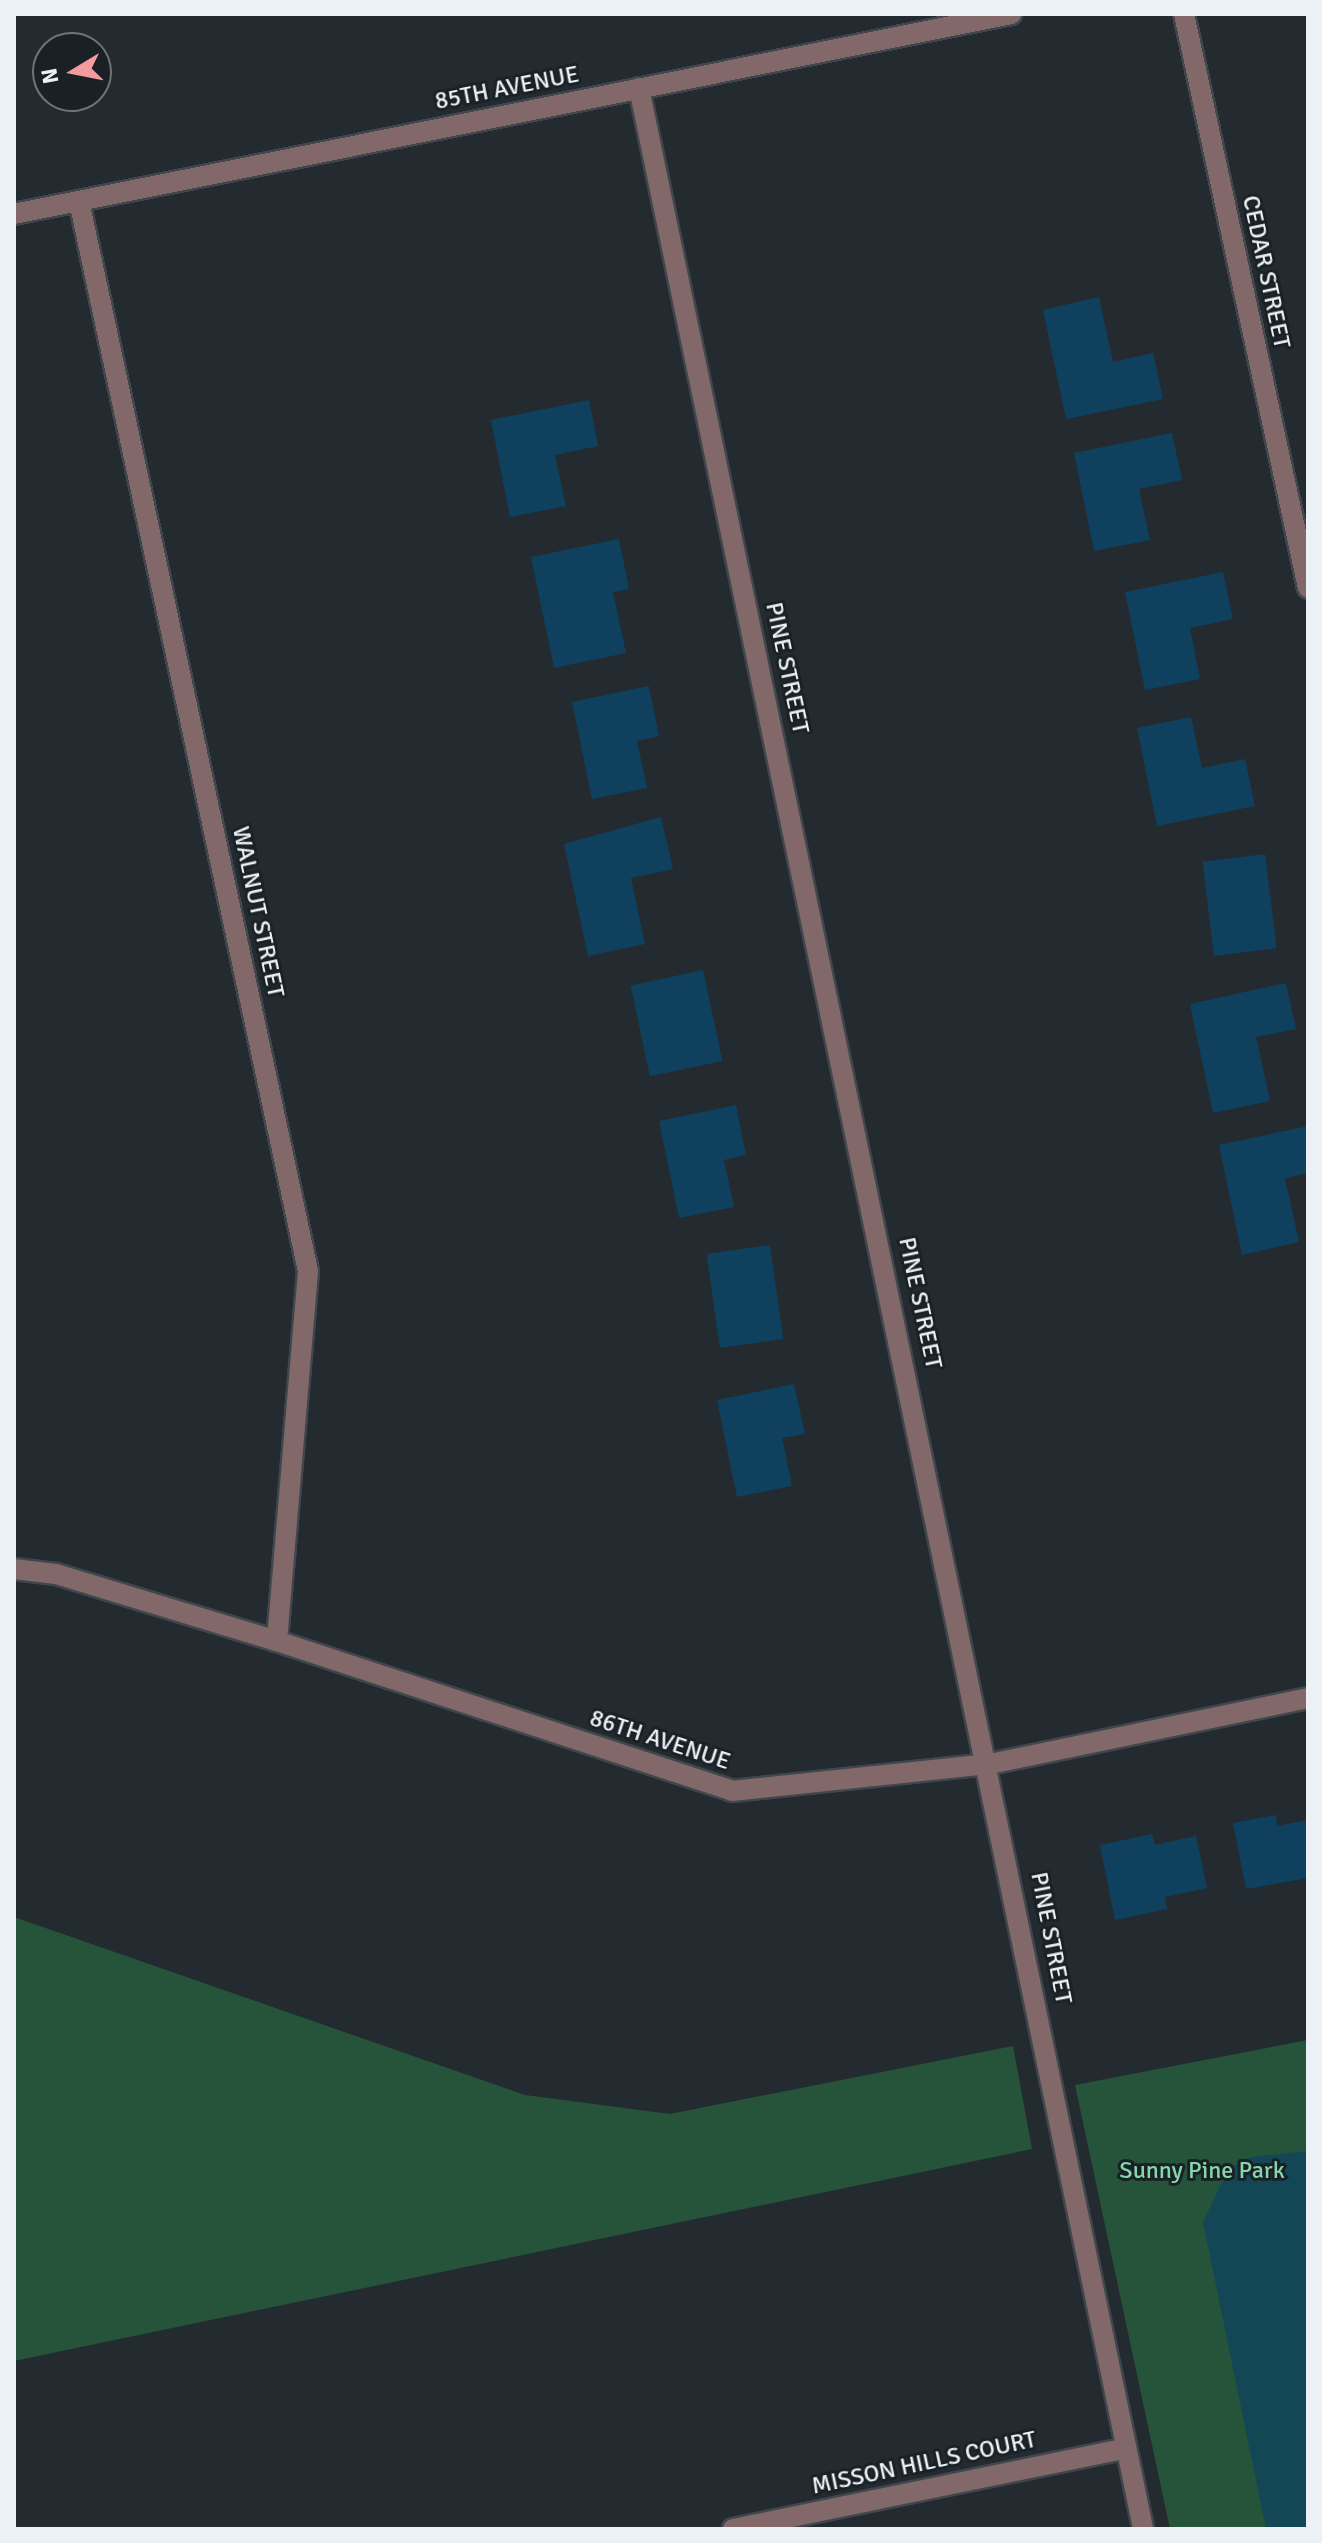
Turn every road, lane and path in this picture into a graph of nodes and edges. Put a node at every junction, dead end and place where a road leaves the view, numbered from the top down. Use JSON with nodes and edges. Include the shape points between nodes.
{"nodes":[{"id":1,"x":1011,"y":14,"type":"edge"},
{"id":2,"x":1184,"y":14,"type":"edge"},
{"id":3,"x":639,"y":88,"type":"junction"},
{"id":4,"x":79,"y":201,"type":"junction"},
{"id":5,"x":14,"y":214,"type":"edge"},
{"id":6,"x":1308,"y":588,"type":"edge"},
{"id":7,"x":14,"y":1569,"type":"edge"},
{"id":8,"x":277,"y":1641,"type":"junction"},
{"id":9,"x":1308,"y":1698,"type":"edge"},
{"id":10,"x":990,"y":1764,"type":"junction"},
{"id":11,"x":1126,"y":2448,"type":"junction"},
{"id":12,"x":733,"y":2529,"type":"edge"},
{"id":13,"x":1143,"y":2529,"type":"edge"}],
"edges":[{"from":1,"to":3,"type":"street","name":"85TH AVENUE"},
{"from":2,"to":6,"type":"street","name":"CEDAR STREET"},
{"from":3,"to":4,"type":"street","name":"85TH AVENUE"},
{"from":3,"to":10,"type":"street","name":"PINE STREET"},
{"from":4,"to":5,"type":"street","name":"85TH AVENUE"},
{"from":4,"to":8,"type":"street","name":"WALNUT STREET","via":[[308,1271]]},
{"from":7,"to":8,"type":"street","name":"86TH AVENUE","via":[[56,1574]]},
{"from":8,"to":10,"type":"street","name":"86TH AVENUE","via":[[732,1791]]},
{"from":9,"to":10,"type":"street","name":"86TH AVENUE"},
{"from":10,"to":11,"type":"street","name":"PINE STREET"},
{"from":11,"to":12,"type":"street","name":"MISSON HILLS COURT"},
{"from":11,"to":13,"type":"street","name":"PINE STREET"}]}
